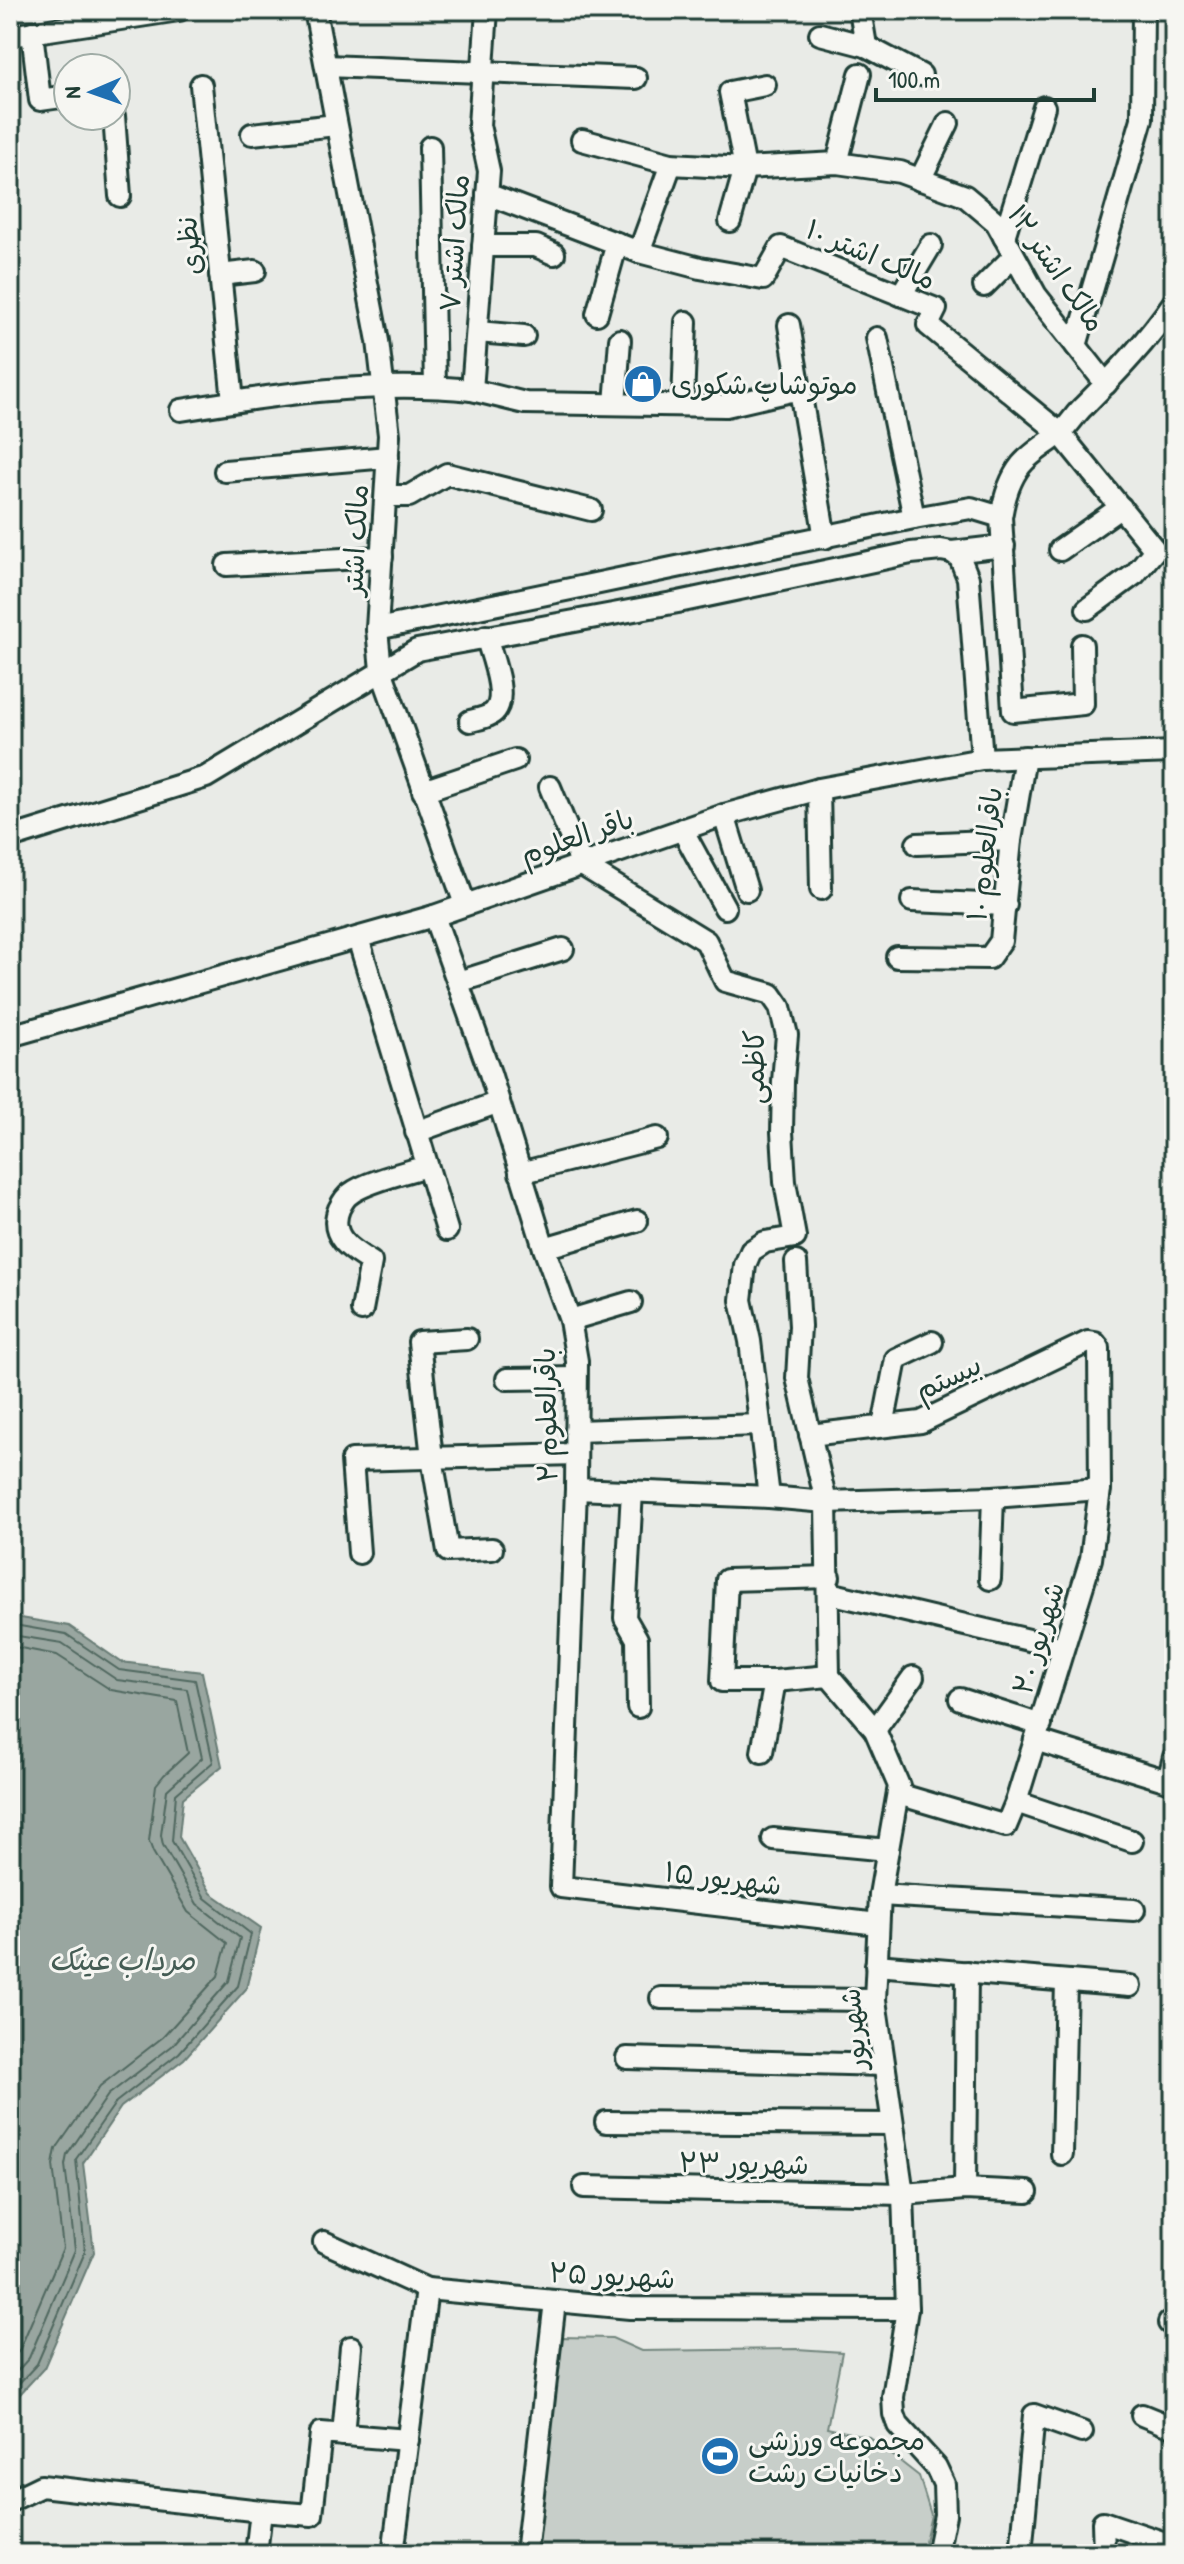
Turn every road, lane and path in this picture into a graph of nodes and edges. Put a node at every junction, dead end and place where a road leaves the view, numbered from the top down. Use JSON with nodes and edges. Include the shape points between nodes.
{"nodes":[{"id":1,"x":179,"y":10,"type":"edge"},
{"id":2,"x":315,"y":10,"type":"edge"},
{"id":3,"x":487,"y":10,"type":"edge"},
{"id":4,"x":860,"y":10,"type":"edge"},
{"id":5,"x":1143,"y":10,"type":"edge"},
{"id":6,"x":32,"y":32,"type":"junction"},
{"id":7,"x":820,"y":34,"type":"dead end"},
{"id":8,"x":10,"y":36,"type":"edge"},
{"id":9,"x":866,"y":46,"type":"junction"},
{"id":10,"x":326,"y":66,"type":"junction"},
{"id":11,"x":482,"y":71,"type":"junction"},
{"id":12,"x":860,"y":74,"type":"dead end"},
{"id":13,"x":921,"y":75,"type":"dead end"},
{"id":14,"x":636,"y":78,"type":"dead end"},
{"id":15,"x":201,"y":85,"type":"dead end"},
{"id":16,"x":765,"y":85,"type":"dead end"},
{"id":17,"x":52,"y":98,"type":"edge"},
{"id":18,"x":1044,"y":107,"type":"dead end"},
{"id":19,"x":948,"y":123,"type":"dead end"},
{"id":20,"x":336,"y":125,"type":"junction"},
{"id":21,"x":115,"y":132,"type":"edge"},
{"id":22,"x":252,"y":134,"type":"dead end"},
{"id":23,"x":582,"y":140,"type":"dead end"},
{"id":24,"x":430,"y":147,"type":"dead end"},
{"id":25,"x":837,"y":163,"type":"junction"},
{"id":26,"x":671,"y":164,"type":"junction"},
{"id":27,"x":745,"y":168,"type":"junction"},
{"id":28,"x":920,"y":180,"type":"junction"},
{"id":29,"x":487,"y":194,"type":"junction"},
{"id":30,"x":120,"y":196,"type":"dead end"},
{"id":31,"x":730,"y":221,"type":"dead end"},
{"id":32,"x":1004,"y":237,"type":"junction"},
{"id":33,"x":617,"y":243,"type":"junction"},
{"id":34,"x":931,"y":245,"type":"dead end"},
{"id":35,"x":483,"y":246,"type":"junction"},
{"id":36,"x":639,"y":252,"type":"junction"},
{"id":37,"x":554,"y":254,"type":"dead end"},
{"id":38,"x":1014,"y":256,"type":"junction"},
{"id":39,"x":255,"y":271,"type":"dead end"},
{"id":40,"x":220,"y":275,"type":"junction"},
{"id":41,"x":984,"y":286,"type":"dead end"},
{"id":42,"x":901,"y":295,"type":"junction"},
{"id":43,"x":1174,"y":302,"type":"edge"},
{"id":44,"x":597,"y":314,"type":"dead end"},
{"id":45,"x":686,"y":322,"type":"dead end"},
{"id":46,"x":789,"y":325,"type":"dead end"},
{"id":47,"x":477,"y":332,"type":"junction"},
{"id":48,"x":524,"y":336,"type":"dead end"},
{"id":49,"x":877,"y":338,"type":"dead end"},
{"id":50,"x":620,"y":340,"type":"dead end"},
{"id":51,"x":1076,"y":346,"type":"junction"},
{"id":52,"x":1106,"y":384,"type":"junction"},
{"id":53,"x":383,"y":386,"type":"junction"},
{"id":54,"x":435,"y":386,"type":"junction"},
{"id":55,"x":800,"y":389,"type":"junction"},
{"id":56,"x":472,"y":390,"type":"junction"},
{"id":57,"x":233,"y":401,"type":"junction"},
{"id":58,"x":615,"y":404,"type":"junction"},
{"id":59,"x":683,"y":404,"type":"junction"},
{"id":60,"x":181,"y":410,"type":"dead end"},
{"id":61,"x":1060,"y":433,"type":"junction"},
{"id":62,"x":388,"y":457,"type":"junction"},
{"id":63,"x":225,"y":471,"type":"dead end"},
{"id":64,"x":386,"y":496,"type":"junction"},
{"id":65,"x":1121,"y":507,"type":"junction"},
{"id":66,"x":591,"y":510,"type":"dead end"},
{"id":67,"x":1001,"y":517,"type":"junction"},
{"id":68,"x":914,"y":518,"type":"junction"},
{"id":69,"x":825,"y":538,"type":"junction"},
{"id":70,"x":977,"y":550,"type":"junction"},
{"id":71,"x":1060,"y":550,"type":"dead end"},
{"id":72,"x":737,"y":554,"type":"junction"},
{"id":73,"x":382,"y":557,"type":"junction"},
{"id":74,"x":227,"y":565,"type":"dead end"},
{"id":75,"x":741,"y":588,"type":"junction"},
{"id":76,"x":1087,"y":609,"type":"dead end"},
{"id":77,"x":377,"y":629,"type":"junction"},
{"id":78,"x":486,"y":636,"type":"junction"},
{"id":79,"x":1082,"y":645,"type":"dead end"},
{"id":80,"x":381,"y":670,"type":"junction"},
{"id":81,"x":470,"y":721,"type":"dead end"},
{"id":82,"x":1174,"y":752,"type":"edge"},
{"id":83,"x":1025,"y":757,"type":"junction"},
{"id":84,"x":982,"y":759,"type":"junction"},
{"id":85,"x":515,"y":760,"type":"dead end"},
{"id":86,"x":550,"y":787,"type":"dead end"},
{"id":87,"x":819,"y":789,"type":"junction"},
{"id":88,"x":423,"y":791,"type":"junction"},
{"id":89,"x":724,"y":815,"type":"junction"},
{"id":90,"x":682,"y":829,"type":"junction"},
{"id":91,"x":10,"y":838,"type":"edge"},
{"id":92,"x":1011,"y":840,"type":"junction"},
{"id":93,"x":917,"y":844,"type":"dead end"},
{"id":94,"x":582,"y":865,"type":"junction"},
{"id":95,"x":821,"y":889,"type":"dead end"},
{"id":96,"x":747,"y":890,"type":"dead end"},
{"id":97,"x":912,"y":901,"type":"dead end"},
{"id":98,"x":465,"y":904,"type":"junction"},
{"id":99,"x":1006,"y":905,"type":"junction"},
{"id":100,"x":725,"y":908,"type":"dead end"},
{"id":101,"x":434,"y":916,"type":"junction"},
{"id":102,"x":358,"y":938,"type":"junction"},
{"id":103,"x":563,"y":949,"type":"dead end"},
{"id":104,"x":897,"y":957,"type":"dead end"},
{"id":105,"x":458,"y":982,"type":"junction"},
{"id":106,"x":10,"y":1036,"type":"edge"},
{"id":107,"x":499,"y":1102,"type":"junction"},
{"id":108,"x":416,"y":1132,"type":"junction"},
{"id":109,"x":657,"y":1138,"type":"dead end"},
{"id":110,"x":427,"y":1166,"type":"junction"},
{"id":111,"x":520,"y":1173,"type":"junction"},
{"id":112,"x":637,"y":1221,"type":"dead end"},
{"id":113,"x":447,"y":1230,"type":"dead end"},
{"id":114,"x":544,"y":1248,"type":"junction"},
{"id":115,"x":796,"y":1262,"type":"dead end"},
{"id":116,"x":631,"y":1302,"type":"dead end"},
{"id":117,"x":362,"y":1310,"type":"dead end"},
{"id":118,"x":570,"y":1320,"type":"junction"},
{"id":119,"x":467,"y":1339,"type":"dead end"},
{"id":120,"x":932,"y":1342,"type":"dead end"},
{"id":121,"x":1099,"y":1348,"type":"joint"},
{"id":122,"x":576,"y":1378,"type":"junction"},
{"id":123,"x":507,"y":1379,"type":"dead end"},
{"id":124,"x":760,"y":1425,"type":"junction"},
{"id":125,"x":883,"y":1426,"type":"junction"},
{"id":126,"x":576,"y":1431,"type":"junction"},
{"id":127,"x":810,"y":1435,"type":"junction"},
{"id":128,"x":576,"y":1454,"type":"junction"},
{"id":129,"x":432,"y":1458,"type":"junction"},
{"id":130,"x":576,"y":1489,"type":"junction"},
{"id":131,"x":1100,"y":1489,"type":"junction"},
{"id":132,"x":632,"y":1491,"type":"junction"},
{"id":133,"x":769,"y":1497,"type":"junction"},
{"id":134,"x":993,"y":1497,"type":"junction"},
{"id":135,"x":826,"y":1502,"type":"junction"},
{"id":136,"x":492,"y":1549,"type":"dead end"},
{"id":137,"x":359,"y":1553,"type":"dead end"},
{"id":138,"x":990,"y":1579,"type":"dead end"},
{"id":139,"x":829,"y":1585,"type":"junction"},
{"id":140,"x":1063,"y":1648,"type":"junction"},
{"id":141,"x":829,"y":1676,"type":"junction"},
{"id":142,"x":913,"y":1677,"type":"dead end"},
{"id":143,"x":775,"y":1681,"type":"junction"},
{"id":144,"x":960,"y":1699,"type":"dead end"},
{"id":145,"x":638,"y":1707,"type":"dead end"},
{"id":146,"x":875,"y":1730,"type":"junction"},
{"id":147,"x":1038,"y":1733,"type":"junction"},
{"id":148,"x":762,"y":1752,"type":"dead end"},
{"id":149,"x":1174,"y":1757,"type":"edge"},
{"id":150,"x":1171,"y":1782,"type":"edge"},
{"id":151,"x":898,"y":1794,"type":"junction"},
{"id":152,"x":1016,"y":1802,"type":"junction"},
{"id":153,"x":773,"y":1839,"type":"dead end"},
{"id":154,"x":1132,"y":1841,"type":"dead end"},
{"id":155,"x":888,"y":1850,"type":"junction"},
{"id":156,"x":561,"y":1887,"type":"joint"},
{"id":157,"x":880,"y":1895,"type":"junction"},
{"id":158,"x":1134,"y":1910,"type":"dead end"},
{"id":159,"x":878,"y":1924,"type":"junction"},
{"id":160,"x":876,"y":1965,"type":"junction"},
{"id":161,"x":967,"y":1972,"type":"junction"},
{"id":162,"x":1066,"y":1981,"type":"junction"},
{"id":163,"x":1130,"y":1986,"type":"dead end"},
{"id":164,"x":661,"y":1998,"type":"dead end"},
{"id":165,"x":875,"y":2000,"type":"junction"},
{"id":166,"x":627,"y":2058,"type":"dead end"},
{"id":167,"x":884,"y":2065,"type":"junction"},
{"id":168,"x":606,"y":2122,"type":"dead end"},
{"id":169,"x":892,"y":2124,"type":"junction"},
{"id":170,"x":1062,"y":2154,"type":"dead end"},
{"id":171,"x":584,"y":2187,"type":"dead end"},
{"id":172,"x":965,"y":2189,"type":"junction"},
{"id":173,"x":1027,"y":2192,"type":"dead end"},
{"id":174,"x":903,"y":2194,"type":"junction"},
{"id":175,"x":324,"y":2242,"type":"dead end"},
{"id":176,"x":427,"y":2289,"type":"junction"},
{"id":177,"x":555,"y":2301,"type":"junction"},
{"id":178,"x":907,"y":2309,"type":"junction"},
{"id":179,"x":351,"y":2347,"type":"dead end"},
{"id":180,"x":1142,"y":2415,"type":"dead end"},
{"id":181,"x":1174,"y":2428,"type":"edge"},
{"id":182,"x":1082,"y":2432,"type":"dead end"},
{"id":183,"x":343,"y":2435,"type":"junction"},
{"id":184,"x":408,"y":2440,"type":"junction"},
{"id":185,"x":10,"y":2501,"type":"edge"},
{"id":186,"x":261,"y":2511,"type":"junction"},
{"id":187,"x":1174,"y":2546,"type":"edge"},
{"id":188,"x":256,"y":2554,"type":"edge"},
{"id":189,"x":393,"y":2554,"type":"edge"},
{"id":190,"x":526,"y":2554,"type":"edge"},
{"id":191,"x":937,"y":2554,"type":"edge"},
{"id":192,"x":1021,"y":2554,"type":"edge"},
{"id":193,"x":1104,"y":2554,"type":"edge"}],
"edges":[{"from":1,"to":6,"type":"street"},
{"from":2,"to":10,"type":"street","name":"مالک اشتر"},
{"from":3,"to":11,"type":"street","name":"مالک اشتر ۷"},
{"from":4,"to":9,"type":"street"},
{"from":5,"to":51,"type":"street","via":[[1142,119]]},
{"from":6,"to":8,"type":"street"},
{"from":6,"to":17,"type":"street","via":[[40,100]]},
{"from":7,"to":9,"type":"street"},
{"from":9,"to":13,"type":"street"},
{"from":10,"to":11,"type":"street"},
{"from":10,"to":20,"type":"street","name":"مالک اشتر"},
{"from":11,"to":14,"type":"street"},
{"from":11,"to":29,"type":"street","name":"مالک اشتر ۷","via":[[479,125],[489,171]]},
{"from":12,"to":25,"type":"street"},
{"from":15,"to":40,"type":"street","name":"نظری"},
{"from":16,"to":27,"type":"street","via":[[730,92]]},
{"from":18,"to":32,"type":"street"},
{"from":19,"to":28,"type":"street"},
{"from":20,"to":22,"type":"street"},
{"from":20,"to":53,"type":"street","name":"مالک اشتر"},
{"from":21,"to":30,"type":"street"},
{"from":23,"to":26,"type":"street","name":"مالک اشتر ۱۲"},
{"from":24,"to":54,"type":"street"},
{"from":25,"to":27,"type":"street","name":"مالک اشتر ۱۲"},
{"from":25,"to":28,"type":"street","name":"مالک اشتر ۱۲"},
{"from":26,"to":27,"type":"street","name":"مالک اشتر ۱۲"},
{"from":26,"to":36,"type":"street"},
{"from":27,"to":31,"type":"street"},
{"from":28,"to":32,"type":"street","name":"مالک اشتر ۱۲","via":[[965,196],[996,222]]},
{"from":29,"to":33,"type":"street","name":"مالک اشتر ۱۰"},
{"from":29,"to":35,"type":"street","name":"مالک اشتر ۷"},
{"from":32,"to":38,"type":"street","name":"مالک اشتر ۱۲"},
{"from":33,"to":36,"type":"street","name":"مالک اشتر ۱۰"},
{"from":33,"to":44,"type":"street"},
{"from":34,"to":42,"type":"street"},
{"from":35,"to":37,"type":"street","via":[[536,246]]},
{"from":35,"to":47,"type":"street","name":"مالک اشتر ۷"},
{"from":36,"to":42,"type":"street","name":"مالک اشتر ۱۰","via":[[763,279],[781,247]]},
{"from":38,"to":41,"type":"street"},
{"from":38,"to":51,"type":"street","name":"مالک اشتر ۱۲","via":[[1036,295]]},
{"from":39,"to":40,"type":"street"},
{"from":40,"to":57,"type":"street","name":"نظری"},
{"from":42,"to":61,"type":"street","name":"مالک اشتر ۱۰","via":[[936,309],[928,325]]},
{"from":43,"to":52,"type":"street"},
{"from":45,"to":59,"type":"street"},
{"from":46,"to":55,"type":"street"},
{"from":47,"to":48,"type":"street"},
{"from":47,"to":56,"type":"street","name":"مالک اشتر ۷"},
{"from":49,"to":68,"type":"street"},
{"from":50,"to":58,"type":"street"},
{"from":51,"to":52,"type":"street","name":"مالک اشتر ۱۲"},
{"from":52,"to":61,"type":"street"},
{"from":53,"to":54,"type":"street"},
{"from":53,"to":57,"type":"street"},
{"from":53,"to":62,"type":"street","name":"مالک اشتر"},
{"from":54,"to":56,"type":"street"},
{"from":55,"to":59,"type":"street","via":[[726,406]]},
{"from":55,"to":69,"type":"street"},
{"from":56,"to":58,"type":"street","via":[[525,403]]},
{"from":57,"to":60,"type":"street"},
{"from":58,"to":59,"type":"street"},
{"from":61,"to":65,"type":"street","name":"مالک اشتر ۱۰"},
{"from":61,"to":67,"type":"street","via":[[1020,466]]},
{"from":62,"to":63,"type":"street"},
{"from":62,"to":64,"type":"street","name":"مالک اشتر"},
{"from":64,"to":66,"type":"street","via":[[409,496],[447,474]]},
{"from":64,"to":73,"type":"street","name":"مالک اشتر"},
{"from":65,"to":71,"type":"street"},
{"from":65,"to":76,"type":"street","name":"مالک اشتر ۱۰","via":[[1155,550],[1135,574]]},
{"from":67,"to":68,"type":"street","via":[[971,508]]},
{"from":67,"to":70,"type":"street"},
{"from":68,"to":69,"type":"street"},
{"from":69,"to":72,"type":"street"},
{"from":70,"to":75,"type":"street","via":[[911,553]]},
{"from":70,"to":79,"type":"street","via":[[1013,711],[1083,704]]},
{"from":70,"to":84,"type":"street","via":[[968,578]]},
{"from":72,"to":75,"type":"street"},
{"from":72,"to":77,"type":"street"},
{"from":73,"to":74,"type":"street"},
{"from":73,"to":77,"type":"street","name":"مالک اشتر"},
{"from":75,"to":78,"type":"street"},
{"from":77,"to":80,"type":"street","name":"مالک اشتر"},
{"from":78,"to":80,"type":"street","via":[[417,650]]},
{"from":78,"to":81,"type":"street","via":[[500,703],[493,714]]},
{"from":80,"to":88,"type":"street","name":"مالک اشتر"},
{"from":80,"to":91,"type":"street","via":[[206,777]]},
{"from":82,"to":83,"type":"street","name":"باقر العلوم"},
{"from":83,"to":84,"type":"street","name":"باقر العلوم"},
{"from":83,"to":92,"type":"street","name":"باقرالعلوم ۱۰"},
{"from":84,"to":87,"type":"street","name":"باقر العلوم"},
{"from":85,"to":88,"type":"street"},
{"from":86,"to":94,"type":"street"},
{"from":87,"to":89,"type":"street","name":"باقر العلوم"},
{"from":87,"to":95,"type":"street"},
{"from":88,"to":98,"type":"street","name":"مالک اشتر"},
{"from":89,"to":90,"type":"street","name":"باقر العلوم"},
{"from":89,"to":96,"type":"street"},
{"from":90,"to":94,"type":"street","name":"باقر العلوم"},
{"from":90,"to":100,"type":"street"},
{"from":92,"to":93,"type":"street"},
{"from":92,"to":99,"type":"street","name":"باقرالعلوم ۱۰"},
{"from":94,"to":98,"type":"street","name":"باقر العلوم"},
{"from":94,"to":124,"type":"street","name":"کاظمی","via":[[706,941],[725,981],[771,994],[780,1007],[787,1035],[782,1094],[785,1182],[795,1237],[765,1242],[751,1251],[745,1265],[741,1300]]},
{"from":97,"to":99,"type":"street"},
{"from":98,"to":101,"type":"street","name":"باقر العلوم"},
{"from":99,"to":104,"type":"street","name":"باقرالعلوم ۱۰","via":[[1001,941],[989,958]]},
{"from":101,"to":102,"type":"street","name":"باقر العلوم"},
{"from":101,"to":105,"type":"street","name":"باقرالعلوم ۲"},
{"from":102,"to":106,"type":"street","name":"باقر العلوم"},
{"from":102,"to":108,"type":"street"},
{"from":103,"to":105,"type":"street"},
{"from":105,"to":107,"type":"street","name":"باقرالعلوم ۲"},
{"from":107,"to":108,"type":"street"},
{"from":107,"to":111,"type":"street","name":"باقرالعلوم ۲"},
{"from":108,"to":110,"type":"street"},
{"from":109,"to":111,"type":"street"},
{"from":110,"to":113,"type":"street"},
{"from":110,"to":117,"type":"street","via":[[349,1194],[341,1205],[341,1241],[371,1262]]},
{"from":111,"to":114,"type":"street","name":"باقرالعلوم ۲"},
{"from":112,"to":114,"type":"street"},
{"from":114,"to":118,"type":"street","name":"باقرالعلوم ۲"},
{"from":115,"to":127,"type":"street","via":[[797,1378]]},
{"from":116,"to":118,"type":"street"},
{"from":118,"to":122,"type":"street","name":"باقرالعلوم ۲"},
{"from":119,"to":129,"type":"street","via":[[419,1342]]},
{"from":120,"to":125,"type":"street","via":[[896,1359]]},
{"from":121,"to":125,"type":"street","name":"بیستم","via":[[1088,1342],[921,1422]]},
{"from":121,"to":131,"type":"street","name":"شهریور ۲۰"},
{"from":122,"to":123,"type":"street"},
{"from":122,"to":126,"type":"street","name":"باقرالعلوم ۲"},
{"from":124,"to":126,"type":"street"},
{"from":124,"to":133,"type":"street"},
{"from":125,"to":127,"type":"street","name":"بیستم"},
{"from":126,"to":128,"type":"street","name":"باقرالعلوم ۲"},
{"from":127,"to":135,"type":"street"},
{"from":128,"to":129,"type":"street"},
{"from":128,"to":130,"type":"street","name":"باقرالعلوم ۲"},
{"from":129,"to":136,"type":"street","via":[[448,1551]]},
{"from":129,"to":137,"type":"street","via":[[352,1460]]},
{"from":130,"to":132,"type":"street"},
{"from":130,"to":156,"type":"street","name":"باقرالعلوم ۲"},
{"from":131,"to":134,"type":"street"},
{"from":131,"to":140,"type":"street","name":"شهریور ۲۰","via":[[1091,1559]]},
{"from":132,"to":133,"type":"street"},
{"from":132,"to":145,"type":"street","via":[[625,1618],[637,1639]]},
{"from":133,"to":135,"type":"street"},
{"from":134,"to":135,"type":"street"},
{"from":134,"to":138,"type":"street"},
{"from":135,"to":139,"type":"street"},
{"from":139,"to":140,"type":"street"},
{"from":139,"to":141,"type":"street"},
{"from":139,"to":143,"type":"street","via":[[727,1580],[722,1681]]},
{"from":140,"to":147,"type":"street","name":"شهریور ۲۰"},
{"from":141,"to":143,"type":"street"},
{"from":141,"to":146,"type":"street","name":"شهریور"},
{"from":142,"to":146,"type":"street"},
{"from":143,"to":148,"type":"street"},
{"from":144,"to":147,"type":"street"},
{"from":146,"to":151,"type":"street","name":"شهریور"},
{"from":147,"to":150,"type":"street"},
{"from":147,"to":152,"type":"street","name":"شهریور ۲۰"},
{"from":149,"to":150,"type":"street"},
{"from":151,"to":152,"type":"street","via":[[1006,1826]]},
{"from":151,"to":155,"type":"street","name":"شهریور"},
{"from":152,"to":154,"type":"street"},
{"from":153,"to":155,"type":"street"},
{"from":155,"to":157,"type":"street","name":"شهریور"},
{"from":156,"to":159,"type":"street","name":"شهریور ۱۵"},
{"from":157,"to":158,"type":"street"},
{"from":157,"to":159,"type":"street","name":"شهریور"},
{"from":159,"to":160,"type":"street","name":"شهریور"},
{"from":160,"to":161,"type":"street"},
{"from":160,"to":165,"type":"street","name":"شهریور"},
{"from":161,"to":162,"type":"street"},
{"from":161,"to":172,"type":"street"},
{"from":162,"to":163,"type":"street"},
{"from":162,"to":170,"type":"street"},
{"from":164,"to":165,"type":"street"},
{"from":165,"to":167,"type":"street","name":"شهریور"},
{"from":166,"to":167,"type":"street"},
{"from":167,"to":169,"type":"street","name":"شهریور"},
{"from":168,"to":169,"type":"street"},
{"from":169,"to":174,"type":"street","name":"شهریور"},
{"from":171,"to":174,"type":"street","name":"شهریور ۲۳"},
{"from":172,"to":173,"type":"street","name":"شهریور ۲۳"},
{"from":172,"to":174,"type":"street","name":"شهریور ۲۳"},
{"from":174,"to":178,"type":"street","name":"شهریور"},
{"from":175,"to":176,"type":"street","name":"شهریور ۲۵"},
{"from":176,"to":177,"type":"street","name":"شهریور ۲۵"},
{"from":176,"to":184,"type":"street"},
{"from":177,"to":178,"type":"street","name":"شهریور ۲۵","via":[[630,2308]]},
{"from":177,"to":190,"type":"street"},
{"from":178,"to":191,"type":"street","name":"شهریور","via":[[894,2414],[944,2484],[945,2515]]},
{"from":179,"to":183,"type":"street"},
{"from":180,"to":181,"type":"street"},
{"from":182,"to":192,"type":"street","via":[[1034,2415]]},
{"from":183,"to":184,"type":"street"},
{"from":183,"to":186,"type":"street","via":[[321,2433],[312,2515]]},
{"from":184,"to":189,"type":"street"},
{"from":185,"to":186,"type":"street","via":[[41,2486]]},
{"from":186,"to":188,"type":"street"},
{"from":187,"to":193,"type":"street","via":[[1103,2522]]}]}
